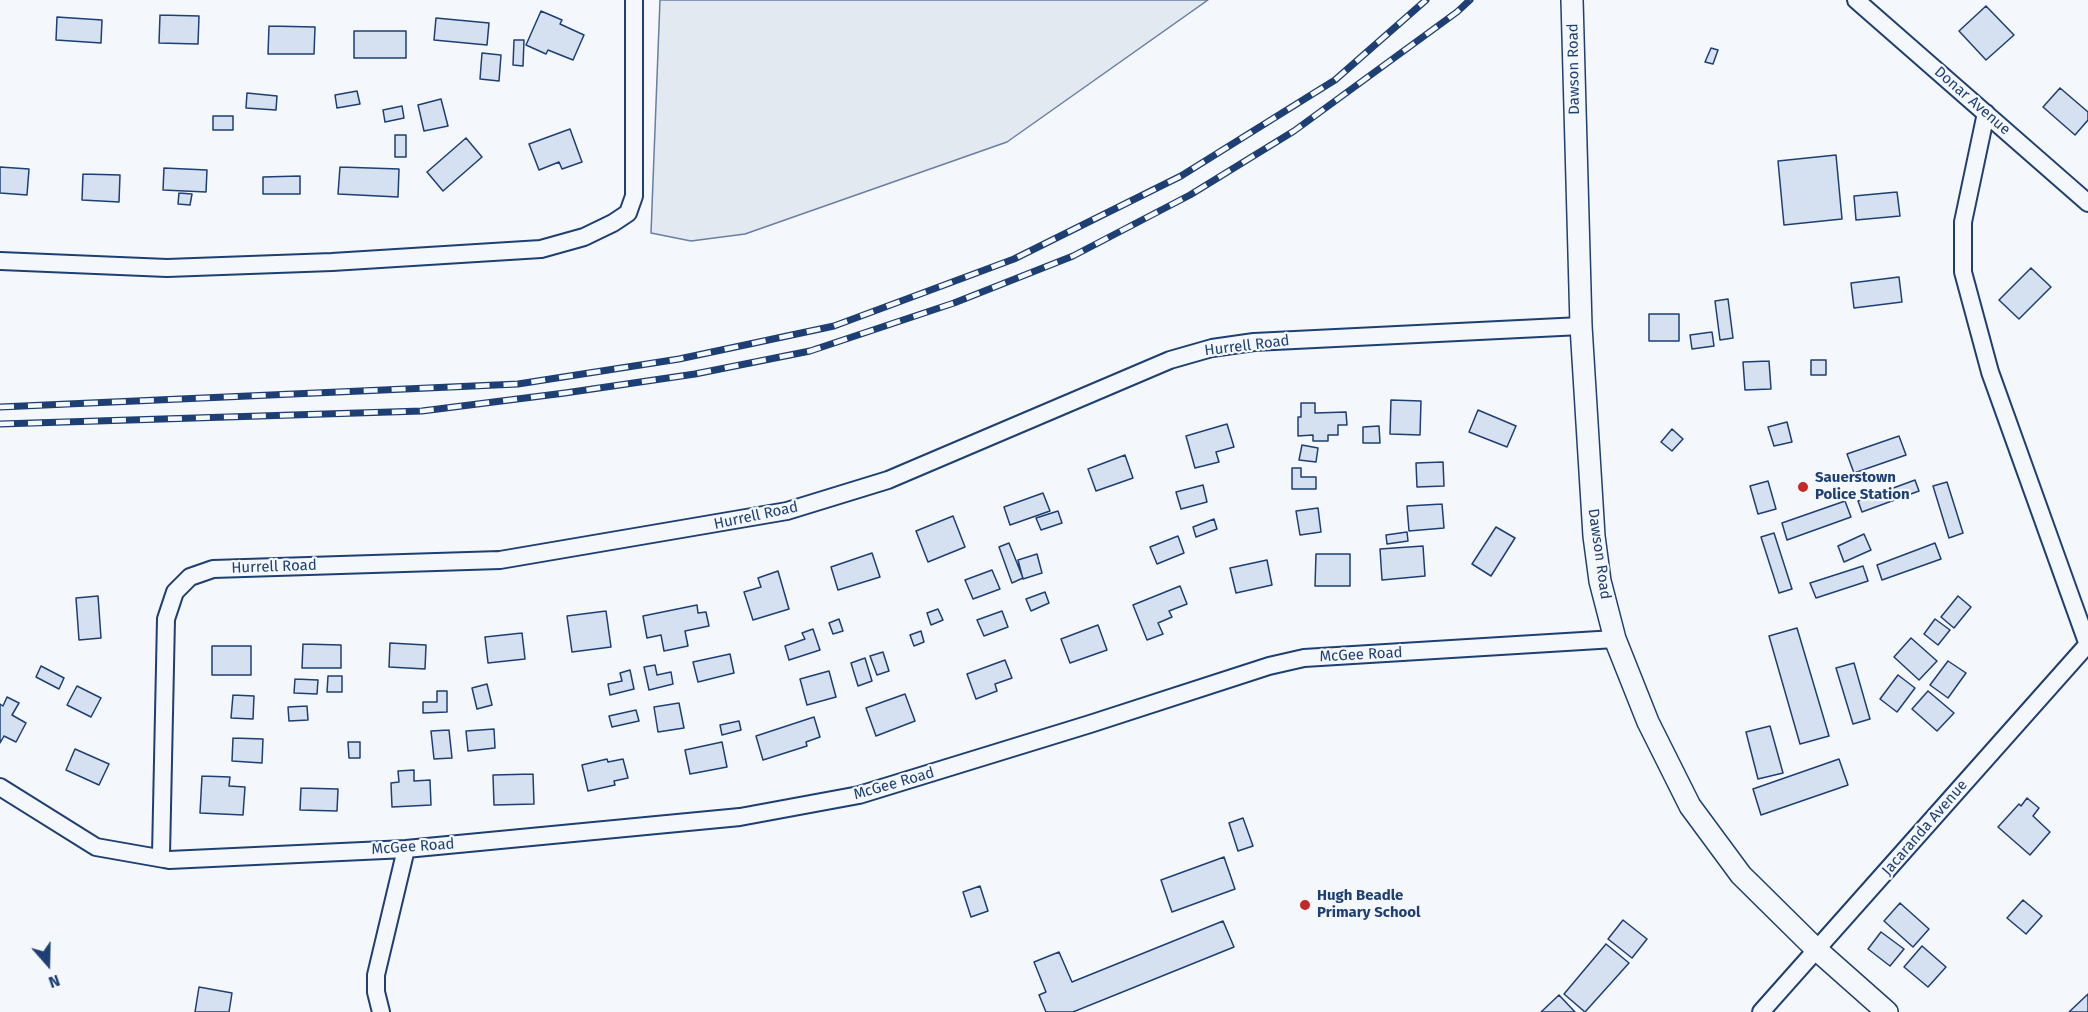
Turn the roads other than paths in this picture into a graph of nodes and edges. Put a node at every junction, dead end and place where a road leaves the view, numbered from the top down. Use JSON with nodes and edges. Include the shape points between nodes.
{"nodes":[{"id":1,"x":634,"y":0,"type":"edge"},
{"id":2,"x":1572,"y":0,"type":"edge"},
{"id":3,"x":1856,"y":0,"type":"edge"},
{"id":4,"x":1986,"y":113,"type":"junction"},
{"id":5,"x":2088,"y":203,"type":"edge"},
{"id":6,"x":0,"y":261,"type":"edge"},
{"id":7,"x":1581,"y":326,"type":"junction"},
{"id":8,"x":1615,"y":639,"type":"junction"},
{"id":9,"x":2088,"y":644,"type":"edge"},
{"id":10,"x":0,"y":788,"type":"edge"},
{"id":11,"x":406,"y":849,"type":"junction"},
{"id":12,"x":162,"y":857,"type":"junction"},
{"id":13,"x":1817,"y":950,"type":"junction"},
{"id":14,"x":381,"y":1012,"type":"edge"},
{"id":15,"x":1761,"y":1012,"type":"edge"},
{"id":16,"x":1887,"y":1012,"type":"edge"}],
"edges":[{"from":1,"to":6,"type":"street","via":[[634,196],[628,213],[584,237],[541,249],[332,262],[167,268]]},
{"from":2,"to":7,"type":"street","name":"Dawson Road"},
{"from":3,"to":4,"type":"street","name":"Donar Avenue"},
{"from":4,"to":5,"type":"street","name":"Donar Avenue"},
{"from":4,"to":9,"type":"street","via":[[1963,222],[1963,272],[1990,372]]},
{"from":7,"to":8,"type":"street","name":"Dawson Road","via":[[1594,536],[1600,581]]},
{"from":7,"to":12,"type":"street","name":"Hurrell Road","via":[[1254,342],[1212,348],[1170,360],[888,480],[787,511],[500,560],[213,569],[190,577],[176,592],[166,619]]},
{"from":8,"to":11,"type":"street","name":"McGee Road","via":[[1304,658],[859,795],[740,817]]},
{"from":8,"to":13,"type":"street","name":"Dawson Road","via":[[1648,722],[1690,806],[1741,875]]},
{"from":9,"to":13,"type":"street","name":"Jacaranda Avenue"},
{"from":10,"to":12,"type":"street","name":"McGee Road","via":[[96,847]]},
{"from":11,"to":12,"type":"street","name":"McGee Road"},
{"from":11,"to":14,"type":"street","via":[[376,975]]},
{"from":13,"to":15,"type":"street","name":"Jacaranda Avenue"},
{"from":13,"to":16,"type":"street","name":"Dawson Road"}]}
